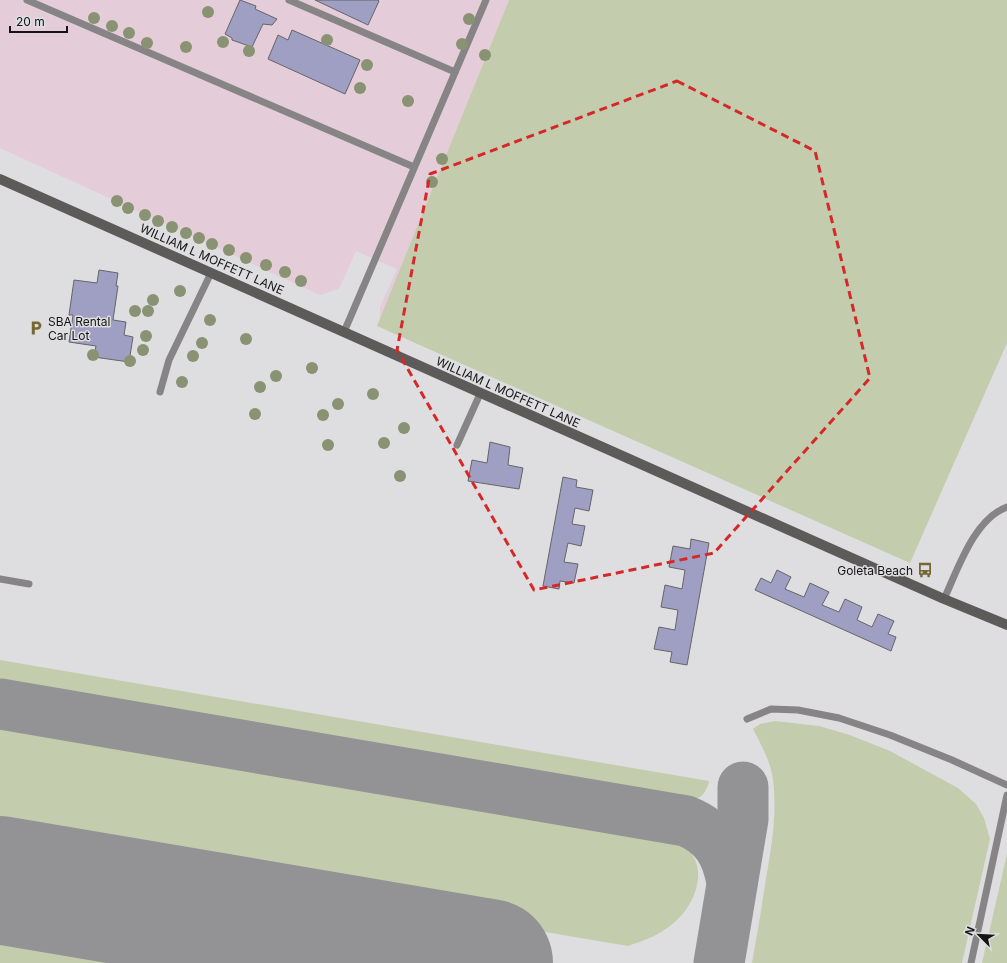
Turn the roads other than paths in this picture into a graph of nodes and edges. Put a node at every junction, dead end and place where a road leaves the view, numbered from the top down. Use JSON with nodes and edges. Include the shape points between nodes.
{"nodes":[{"id":1,"x":27,"y":0,"type":"edge"},
{"id":2,"x":289,"y":0,"type":"edge"},
{"id":3,"x":486,"y":0,"type":"edge"},
{"id":4,"x":455,"y":72,"type":"junction"},
{"id":5,"x":414,"y":168,"type":"junction"},
{"id":6,"x":0,"y":179,"type":"edge"},
{"id":7,"x":210,"y":273,"type":"junction"},
{"id":8,"x":344,"y":332,"type":"junction"},
{"id":9,"x":160,"y":392,"type":"dead end"},
{"id":10,"x":480,"y":394,"type":"junction"},
{"id":11,"x":457,"y":445,"type":"dead end"},
{"id":12,"x":1007,"y":507,"type":"edge"},
{"id":13,"x":0,"y":579,"type":"edge"},
{"id":14,"x":29,"y":584,"type":"dead end"},
{"id":15,"x":944,"y":600,"type":"junction"},
{"id":16,"x":1007,"y":625,"type":"edge"},
{"id":17,"x":747,"y":719,"type":"dead end"},
{"id":18,"x":1007,"y":785,"type":"edge"},
{"id":19,"x":1007,"y":795,"type":"edge"},
{"id":20,"x":971,"y":963,"type":"edge"}],
"edges":[{"from":1,"to":5,"type":"lane"},
{"from":2,"to":4,"type":"lane"},
{"from":3,"to":4,"type":"lane"},
{"from":4,"to":5,"type":"lane"},
{"from":5,"to":8,"type":"lane"},
{"from":6,"to":7,"type":"street","name":"WILLIAM L MOFFETT LANE"},
{"from":7,"to":8,"type":"street","name":"WILLIAM L MOFFETT LANE"},
{"from":7,"to":9,"type":"lane","via":[[169,360]]},
{"from":8,"to":10,"type":"street","name":"WILLIAM L MOFFETT LANE"},
{"from":10,"to":11,"type":"lane"},
{"from":10,"to":15,"type":"street","name":"WILLIAM L MOFFETT LANE"},
{"from":12,"to":15,"type":"lane","via":[[988,517],[980,528]]},
{"from":13,"to":14,"type":"lane"},
{"from":15,"to":16,"type":"street","name":"WILLIAM L MOFFETT LANE"},
{"from":17,"to":18,"type":"lane","via":[[771,709],[798,710],[839,718],[890,734]]},
{"from":19,"to":20,"type":"lane"}]}
